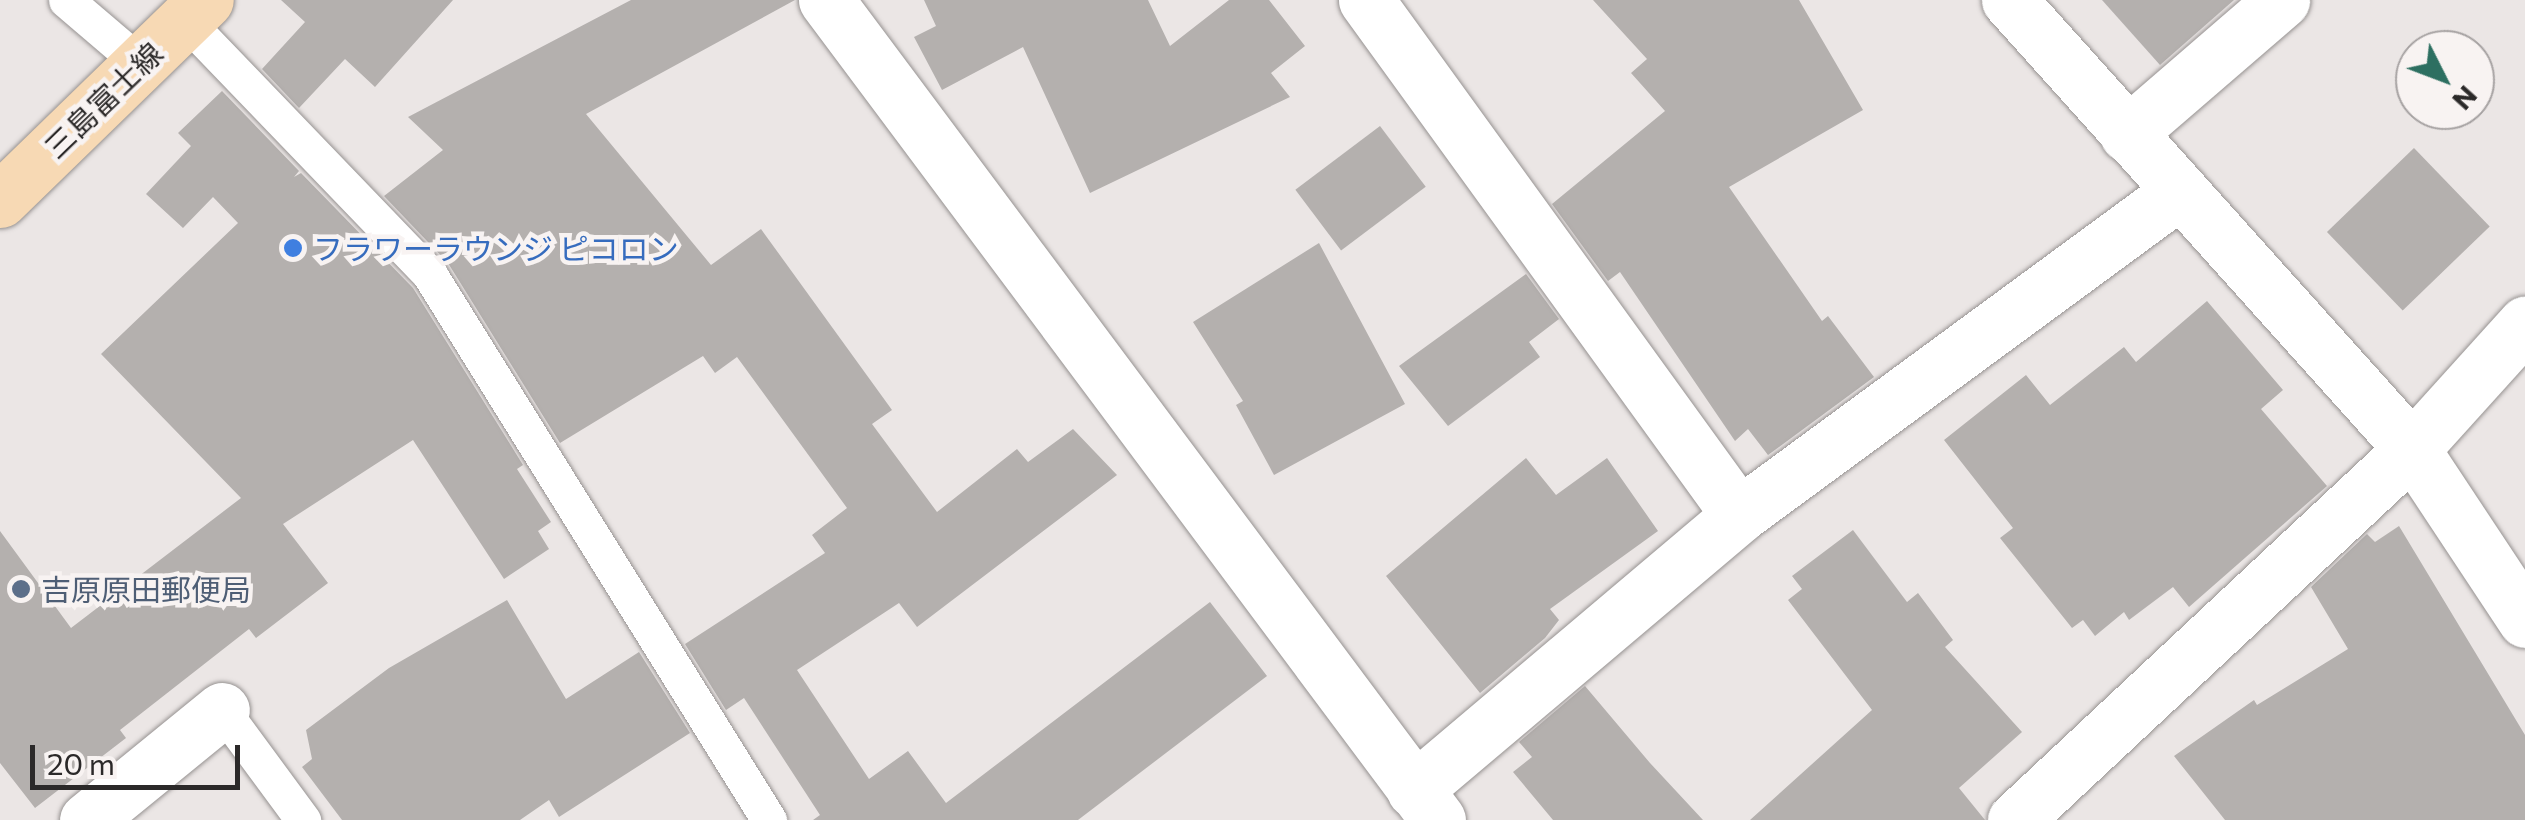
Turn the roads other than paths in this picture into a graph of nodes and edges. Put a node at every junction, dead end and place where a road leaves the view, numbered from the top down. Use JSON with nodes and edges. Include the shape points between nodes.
{"nodes":[{"id":1,"x":66,"y":0,"type":"edge"},
{"id":2,"x":826,"y":0,"type":"edge"},
{"id":3,"x":1366,"y":0,"type":"edge"},
{"id":4,"x":2009,"y":0,"type":"edge"},
{"id":5,"x":2282,"y":0,"type":"edge"},
{"id":6,"x":196,"y":10,"type":"edge"},
{"id":7,"x":141,"y":64,"type":"junction"},
{"id":8,"x":2128,"y":134,"type":"junction"},
{"id":9,"x":2180,"y":191,"type":"junction"},
{"id":10,"x":0,"y":200,"type":"edge"},
{"id":11,"x":2525,"y":324,"type":"edge"},
{"id":12,"x":2412,"y":449,"type":"junction"},
{"id":13,"x":1739,"y":515,"type":"junction"},
{"id":14,"x":2525,"y":620,"type":"edge"},
{"id":15,"x":222,"y":710,"type":"joint"},
{"id":16,"x":1426,"y":805,"type":"edge"},
{"id":17,"x":87,"y":820,"type":"edge"},
{"id":18,"x":304,"y":820,"type":"edge"},
{"id":19,"x":769,"y":820,"type":"edge"},
{"id":20,"x":2015,"y":820,"type":"edge"}],
"edges":[{"from":1,"to":7,"type":"lane"},
{"from":2,"to":16,"type":"street"},
{"from":3,"to":13,"type":"street"},
{"from":4,"to":8,"type":"street"},
{"from":5,"to":8,"type":"street"},
{"from":6,"to":7,"type":"main road","name":"三島富士線"},
{"from":6,"to":19,"type":"lane","via":[[430,275]]},
{"from":7,"to":10,"type":"main road","name":"三島富士線"},
{"from":8,"to":9,"type":"street"},
{"from":9,"to":12,"type":"street"},
{"from":9,"to":13,"type":"street"},
{"from":11,"to":12,"type":"street"},
{"from":12,"to":14,"type":"street"},
{"from":12,"to":20,"type":"street"},
{"from":13,"to":16,"type":"street"},
{"from":15,"to":17,"type":"street"},
{"from":15,"to":18,"type":"lane"}]}
